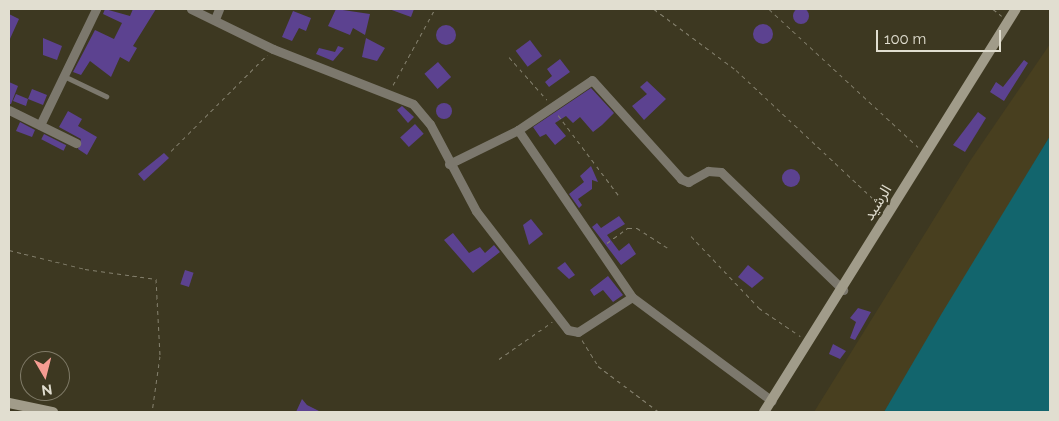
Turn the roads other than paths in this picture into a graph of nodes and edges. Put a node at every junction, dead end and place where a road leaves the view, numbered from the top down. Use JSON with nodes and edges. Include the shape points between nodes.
{"nodes":[{"id":1,"x":96,"y":9,"type":"edge"},
{"id":2,"x":190,"y":9,"type":"edge"},
{"id":3,"x":219,"y":9,"type":"edge"},
{"id":4,"x":1016,"y":9,"type":"edge"},
{"id":5,"x":214,"y":19,"type":"junction"},
{"id":6,"x":64,"y":76,"type":"junction"},
{"id":7,"x":106,"y":96,"type":"dead end"},
{"id":8,"x":9,"y":110,"type":"edge"},
{"id":9,"x":40,"y":124,"type":"junction"},
{"id":10,"x":518,"y":130,"type":"junction"},
{"id":11,"x":76,"y":143,"type":"dead end"},
{"id":12,"x":448,"y":164,"type":"junction"},
{"id":13,"x":843,"y":290,"type":"junction"},
{"id":14,"x":632,"y":297,"type":"junction"},
{"id":15,"x":772,"y":401,"type":"junction"},
{"id":16,"x":9,"y":403,"type":"edge"},
{"id":17,"x":53,"y":412,"type":"edge"},
{"id":18,"x":764,"y":412,"type":"edge"}],
"edges":[{"from":1,"to":6,"type":"street"},
{"from":2,"to":5,"type":"street"},
{"from":3,"to":5,"type":"street"},
{"from":4,"to":13,"type":"main road","name":"الرشيد"},
{"from":5,"to":12,"type":"street","via":[[273,49],[413,104],[430,124]]},
{"from":6,"to":7,"type":"lane"},
{"from":6,"to":9,"type":"street"},
{"from":8,"to":9,"type":"street"},
{"from":9,"to":11,"type":"street"},
{"from":10,"to":12,"type":"street"},
{"from":10,"to":13,"type":"street","via":[[584,82],[595,82],[681,179],[688,182],[708,171],[721,172]]},
{"from":10,"to":14,"type":"street"},
{"from":12,"to":14,"type":"street","via":[[476,211],[556,319],[578,332]]},
{"from":13,"to":15,"type":"main road","name":"الرشيد"},
{"from":14,"to":15,"type":"street"},
{"from":15,"to":18,"type":"main road","name":"الرشيد"},
{"from":16,"to":17,"type":"main road"}]}
